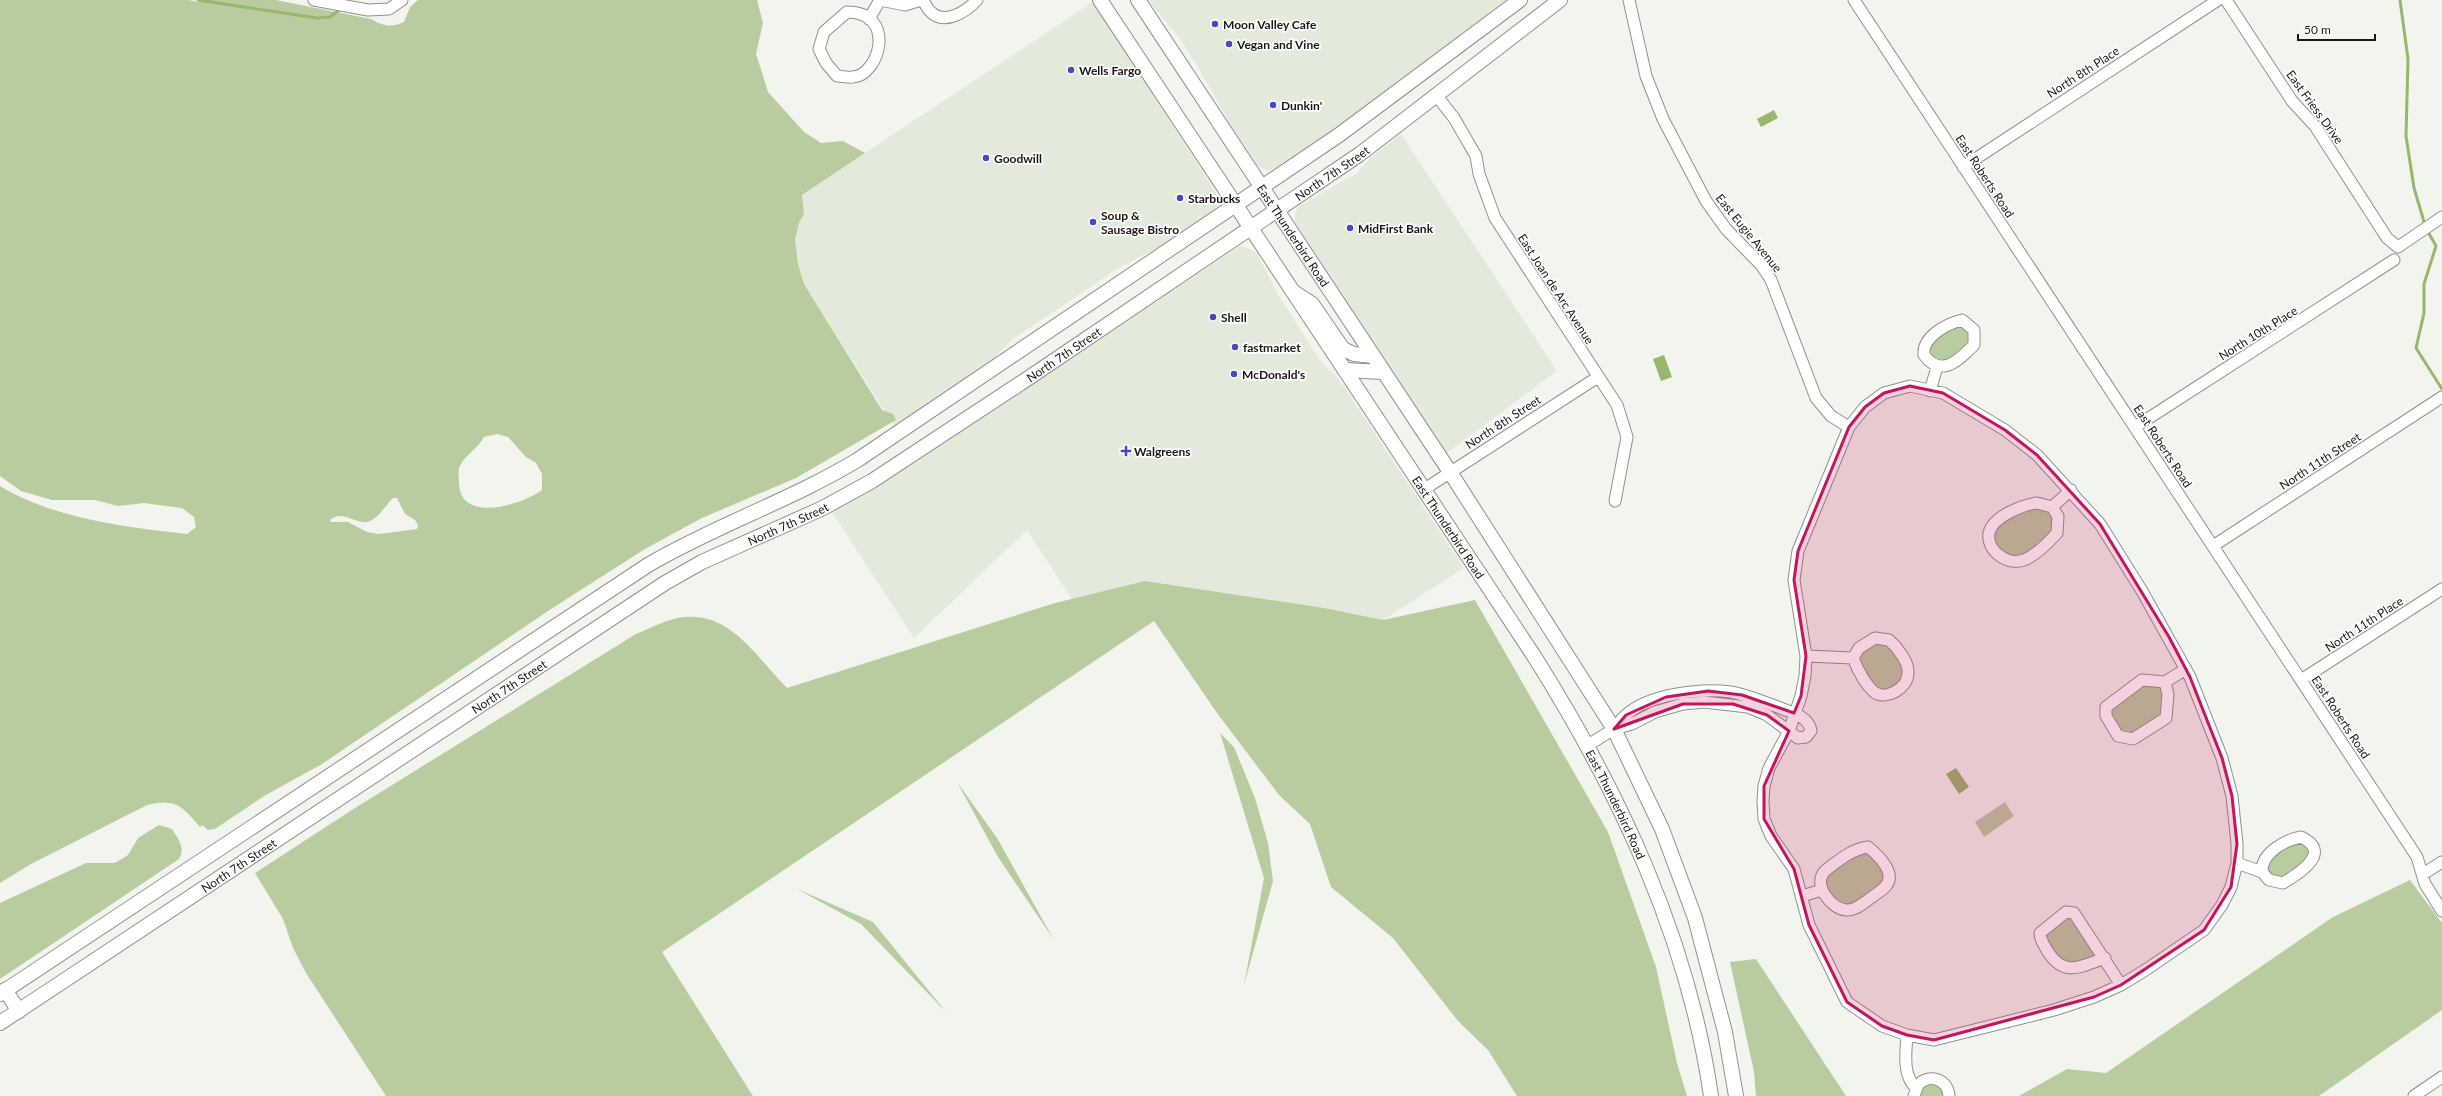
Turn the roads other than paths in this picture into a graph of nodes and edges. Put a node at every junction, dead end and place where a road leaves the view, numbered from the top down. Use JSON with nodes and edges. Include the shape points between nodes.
{"nodes":[{"id":1,"x":314,"y":0,"type":"edge"},
{"id":2,"x":402,"y":0,"type":"edge"},
{"id":3,"x":880,"y":0,"type":"edge"},
{"id":4,"x":922,"y":0,"type":"edge"},
{"id":5,"x":977,"y":0,"type":"edge"},
{"id":6,"x":1100,"y":0,"type":"edge"},
{"id":7,"x":1138,"y":0,"type":"edge"},
{"id":8,"x":1520,"y":0,"type":"edge"},
{"id":9,"x":1560,"y":0,"type":"edge"},
{"id":10,"x":1629,"y":0,"type":"edge"},
{"id":11,"x":1854,"y":0,"type":"edge"},
{"id":12,"x":2218,"y":0,"type":"edge"},
{"id":13,"x":2226,"y":0,"type":"edge"},
{"id":14,"x":869,"y":19,"type":"junction"},
{"id":15,"x":1436,"y":95,"type":"junction"},
{"id":16,"x":1963,"y":167,"type":"junction"},
{"id":17,"x":1262,"y":187,"type":"junction"},
{"id":18,"x":1235,"y":205,"type":"junction"},
{"id":19,"x":1277,"y":210,"type":"junction"},
{"id":20,"x":2442,"y":217,"type":"edge"},
{"id":21,"x":1250,"y":229,"type":"junction"},
{"id":22,"x":2394,"y":260,"type":"dead end"},
{"id":23,"x":1290,"y":290,"type":"junction"},
{"id":24,"x":1373,"y":356,"type":"junction"},
{"id":25,"x":1937,"y":367,"type":"junction"},
{"id":26,"x":1344,"y":370,"type":"junction"},
{"id":27,"x":1383,"y":372,"type":"junction"},
{"id":28,"x":1598,"y":377,"type":"junction"},
{"id":29,"x":1930,"y":391,"type":"junction"},
{"id":30,"x":2442,"y":397,"type":"edge"},
{"id":31,"x":1849,"y":427,"type":"junction"},
{"id":32,"x":2135,"y":427,"type":"junction"},
{"id":33,"x":1450,"y":472,"type":"junction"},
{"id":34,"x":1423,"y":490,"type":"junction"},
{"id":35,"x":2071,"y":490,"type":"junction"},
{"id":36,"x":1615,"y":502,"type":"dead end"},
{"id":37,"x":2052,"y":507,"type":"junction"},
{"id":38,"x":2213,"y":546,"type":"junction"},
{"id":39,"x":2442,"y":589,"type":"edge"},
{"id":40,"x":1806,"y":656,"type":"junction"},
{"id":41,"x":1853,"y":658,"type":"junction"},
{"id":42,"x":2186,"y":669,"type":"junction"},
{"id":43,"x":2301,"y":680,"type":"junction"},
{"id":44,"x":2165,"y":682,"type":"junction"},
{"id":45,"x":1794,"y":713,"type":"junction"},
{"id":46,"x":1614,"y":730,"type":"junction"},
{"id":47,"x":1789,"y":731,"type":"junction"},
{"id":48,"x":1588,"y":745,"type":"junction"},
{"id":49,"x":2442,"y":862,"type":"edge"},
{"id":50,"x":2237,"y":863,"type":"junction"},
{"id":51,"x":2262,"y":872,"type":"junction"},
{"id":52,"x":2422,"y":874,"type":"junction"},
{"id":53,"x":1822,"y":890,"type":"junction"},
{"id":54,"x":1802,"y":896,"type":"junction"},
{"id":55,"x":2442,"y":911,"type":"edge"},
{"id":56,"x":2105,"y":958,"type":"junction"},
{"id":57,"x":2121,"y":985,"type":"junction"},
{"id":58,"x":3,"y":992,"type":"edge"},
{"id":59,"x":19,"y":1011,"type":"junction"},
{"id":60,"x":0,"y":1023,"type":"edge"},
{"id":61,"x":1907,"y":1035,"type":"junction"},
{"id":62,"x":2442,"y":1078,"type":"edge"},
{"id":63,"x":1915,"y":1092,"type":"edge"},
{"id":64,"x":1711,"y":1096,"type":"edge"},
{"id":65,"x":1736,"y":1096,"type":"edge"},
{"id":66,"x":1949,"y":1096,"type":"edge"},
{"id":67,"x":2414,"y":1096,"type":"edge"}],
"edges":[{"from":1,"to":2,"type":"street","via":[[368,10],[388,9]]},
{"from":3,"to":4,"type":"street","via":[[905,5]]},
{"from":3,"to":14,"type":"street"},
{"from":4,"to":5,"type":"street","via":[[932,14],[946,18],[962,13]]},
{"from":6,"to":18,"type":"main road","name":"East Thunderbird Road"},
{"from":7,"to":17,"type":"main road","name":"East Thunderbird Road"},
{"from":8,"to":17,"type":"main road","name":"North 7th Street","via":[[1339,135]]},
{"from":9,"to":15,"type":"main road","name":"North 7th Street"},
{"from":10,"to":31,"type":"street","name":"East Eugie Avenue","via":[[1646,76],[1663,118],[1706,201],[1726,229],[1762,266],[1771,280],[1816,398],[1831,416]]},
{"from":11,"to":16,"type":"street","name":"East Roberts Road"},
{"from":12,"to":16,"type":"street","name":"North 8th Place"},
{"from":13,"to":20,"type":"street","name":"East Friess Drive","via":[[2292,101],[2316,126],[2387,238],[2398,247]]},
{"from":14,"to":14,"type":"street","via":[[860,13],[847,12],[824,32],[819,49],[837,76],[854,77],[864,72],[878,56],[880,39],[874,23]]},
{"from":15,"to":19,"type":"main road","name":"North 7th Street","via":[[1360,154]]},
{"from":15,"to":28,"type":"street","name":"East Joan de Arc Avenue","via":[[1454,118],[1476,156],[1479,174],[1495,218]]},
{"from":16,"to":32,"type":"street","name":"East Roberts Road"},
{"from":17,"to":18,"type":"main road","name":"North 7th Street"},
{"from":17,"to":19,"type":"main road","name":"East Thunderbird Road"},
{"from":18,"to":21,"type":"main road","name":"East Thunderbird Road"},
{"from":18,"to":58,"type":"main road","name":"North 7th Street","via":[[849,465],[803,490],[665,555],[628,578]]},
{"from":19,"to":21,"type":"main road","name":"North 7th Street"},
{"from":19,"to":24,"type":"main road","name":"East Thunderbird Road"},
{"from":21,"to":23,"type":"main road","name":"East Thunderbird Road"},
{"from":21,"to":59,"type":"main road","name":"North 7th Street","via":[[863,486],[816,511],[702,562],[665,583]]},
{"from":22,"to":32,"type":"street","name":"North 10th Place"},
{"from":23,"to":24,"type":"main road","via":[[1312,304],[1343,349],[1354,354]]},
{"from":23,"to":26,"type":"main road","name":"East Thunderbird Road"},
{"from":24,"to":27,"type":"main road","name":"East Thunderbird Road"},
{"from":25,"to":25,"type":"street","via":[[1952,363],[1974,345],[1974,330],[1969,324],[1962,320],[1954,322],[1926,343],[1924,355],[1930,364]]},
{"from":25,"to":29,"type":"street"},
{"from":26,"to":27,"type":"main road"},
{"from":26,"to":34,"type":"main road","name":"East Thunderbird Road"},
{"from":27,"to":33,"type":"main road","name":"East Thunderbird Road"},
{"from":28,"to":33,"type":"street","name":"North 8th Street"},
{"from":28,"to":36,"type":"street","name":"East Joan de Arc Avenue","via":[[1618,405],[1627,437]]},
{"from":29,"to":31,"type":"street","via":[[1910,386],[1884,393],[1865,407]]},
{"from":29,"to":35,"type":"street","via":[[1949,397],[2005,430],[2038,455]]},
{"from":30,"to":38,"type":"street","name":"North 11th Street"},
{"from":31,"to":40,"type":"street","via":[[1798,551],[1794,580]]},
{"from":32,"to":38,"type":"street","name":"East Roberts Road"},
{"from":33,"to":34,"type":"street","name":"North 8th Street"},
{"from":33,"to":46,"type":"main road","name":"East Thunderbird Road"},
{"from":34,"to":48,"type":"main road","name":"East Thunderbird Road","via":[[1534,656]]},
{"from":35,"to":37,"type":"street"},
{"from":35,"to":42,"type":"street","via":[[2100,524]]},
{"from":37,"to":37,"type":"street","via":[[2037,503],[2026,505],[2013,510],[1993,524],[1989,533],[1995,552],[2002,558],[2014,562],[2025,560],[2049,542],[2059,526],[2058,516]]},
{"from":38,"to":43,"type":"street","name":"East Roberts Road"},
{"from":39,"to":43,"type":"street","name":"North 11th Place"},
{"from":40,"to":41,"type":"street"},
{"from":40,"to":45,"type":"street","via":[[1801,696]]},
{"from":41,"to":41,"type":"street","via":[[1874,691],[1881,695],[1895,692],[1907,680],[1907,664],[1889,640],[1876,638],[1859,648]]},
{"from":42,"to":44,"type":"street"},
{"from":42,"to":50,"type":"street","via":[[2222,758],[2232,796]]},
{"from":43,"to":52,"type":"street","name":"East Roberts Road","via":[[2417,857]]},
{"from":44,"to":44,"type":"street","via":[[2142,680],[2106,707],[2106,716],[2118,736],[2133,740],[2166,718],[2168,694]]},
{"from":45,"to":46,"type":"street","via":[[1752,697],[1708,691],[1680,694],[1650,702],[1626,715]]},
{"from":45,"to":47,"type":"street"},
{"from":45,"to":47,"type":"street","via":[[1803,718],[1811,731],[1802,738]]},
{"from":46,"to":47,"type":"street","via":[[1670,707],[1704,702],[1748,708],[1767,716]]},
{"from":46,"to":48,"type":"street"},
{"from":46,"to":65,"type":"main road","name":"East Thunderbird Road","via":[[1662,829],[1695,918],[1725,1032]]},
{"from":47,"to":54,"type":"street","via":[[1764,786],[1764,819],[1771,836],[1794,869]]},
{"from":48,"to":64,"type":"main road","name":"East Thunderbird Road","via":[[1625,818],[1660,902],[1693,1010]]},
{"from":49,"to":52,"type":"street"},
{"from":50,"to":51,"type":"street"},
{"from":50,"to":57,"type":"street","via":[[2231,887],[2222,906],[2204,930]]},
{"from":51,"to":51,"type":"street","via":[[2268,880],[2283,883],[2312,861],[2312,846],[2308,840],[2300,836],[2286,842],[2269,853],[2262,866]]},
{"from":52,"to":55,"type":"street","name":"East Roberts Road","via":[[2425,884]]},
{"from":53,"to":53,"type":"street","via":[[1839,908],[1848,911],[1885,887],[1889,882],[1888,872],[1872,850],[1868,847],[1859,848],[1822,873]]},
{"from":53,"to":54,"type":"street"},
{"from":54,"to":61,"type":"street","via":[[1809,925],[1847,1002],[1882,1026]]},
{"from":56,"to":56,"type":"street","via":[[2074,913],[2066,912],[2040,933],[2040,938],[2052,957],[2063,967],[2072,969]]},
{"from":56,"to":57,"type":"street"},
{"from":57,"to":61,"type":"street","via":[[2054,1010],[1934,1040]]},
{"from":58,"to":59,"type":"main road"},
{"from":59,"to":60,"type":"main road","name":"North 7th Street"},
{"from":61,"to":63,"type":"street","via":[[1908,1075]]},
{"from":62,"to":67,"type":"street"},
{"from":63,"to":66,"type":"street","via":[[1924,1080],[1934,1078],[1945,1084]]}]}
